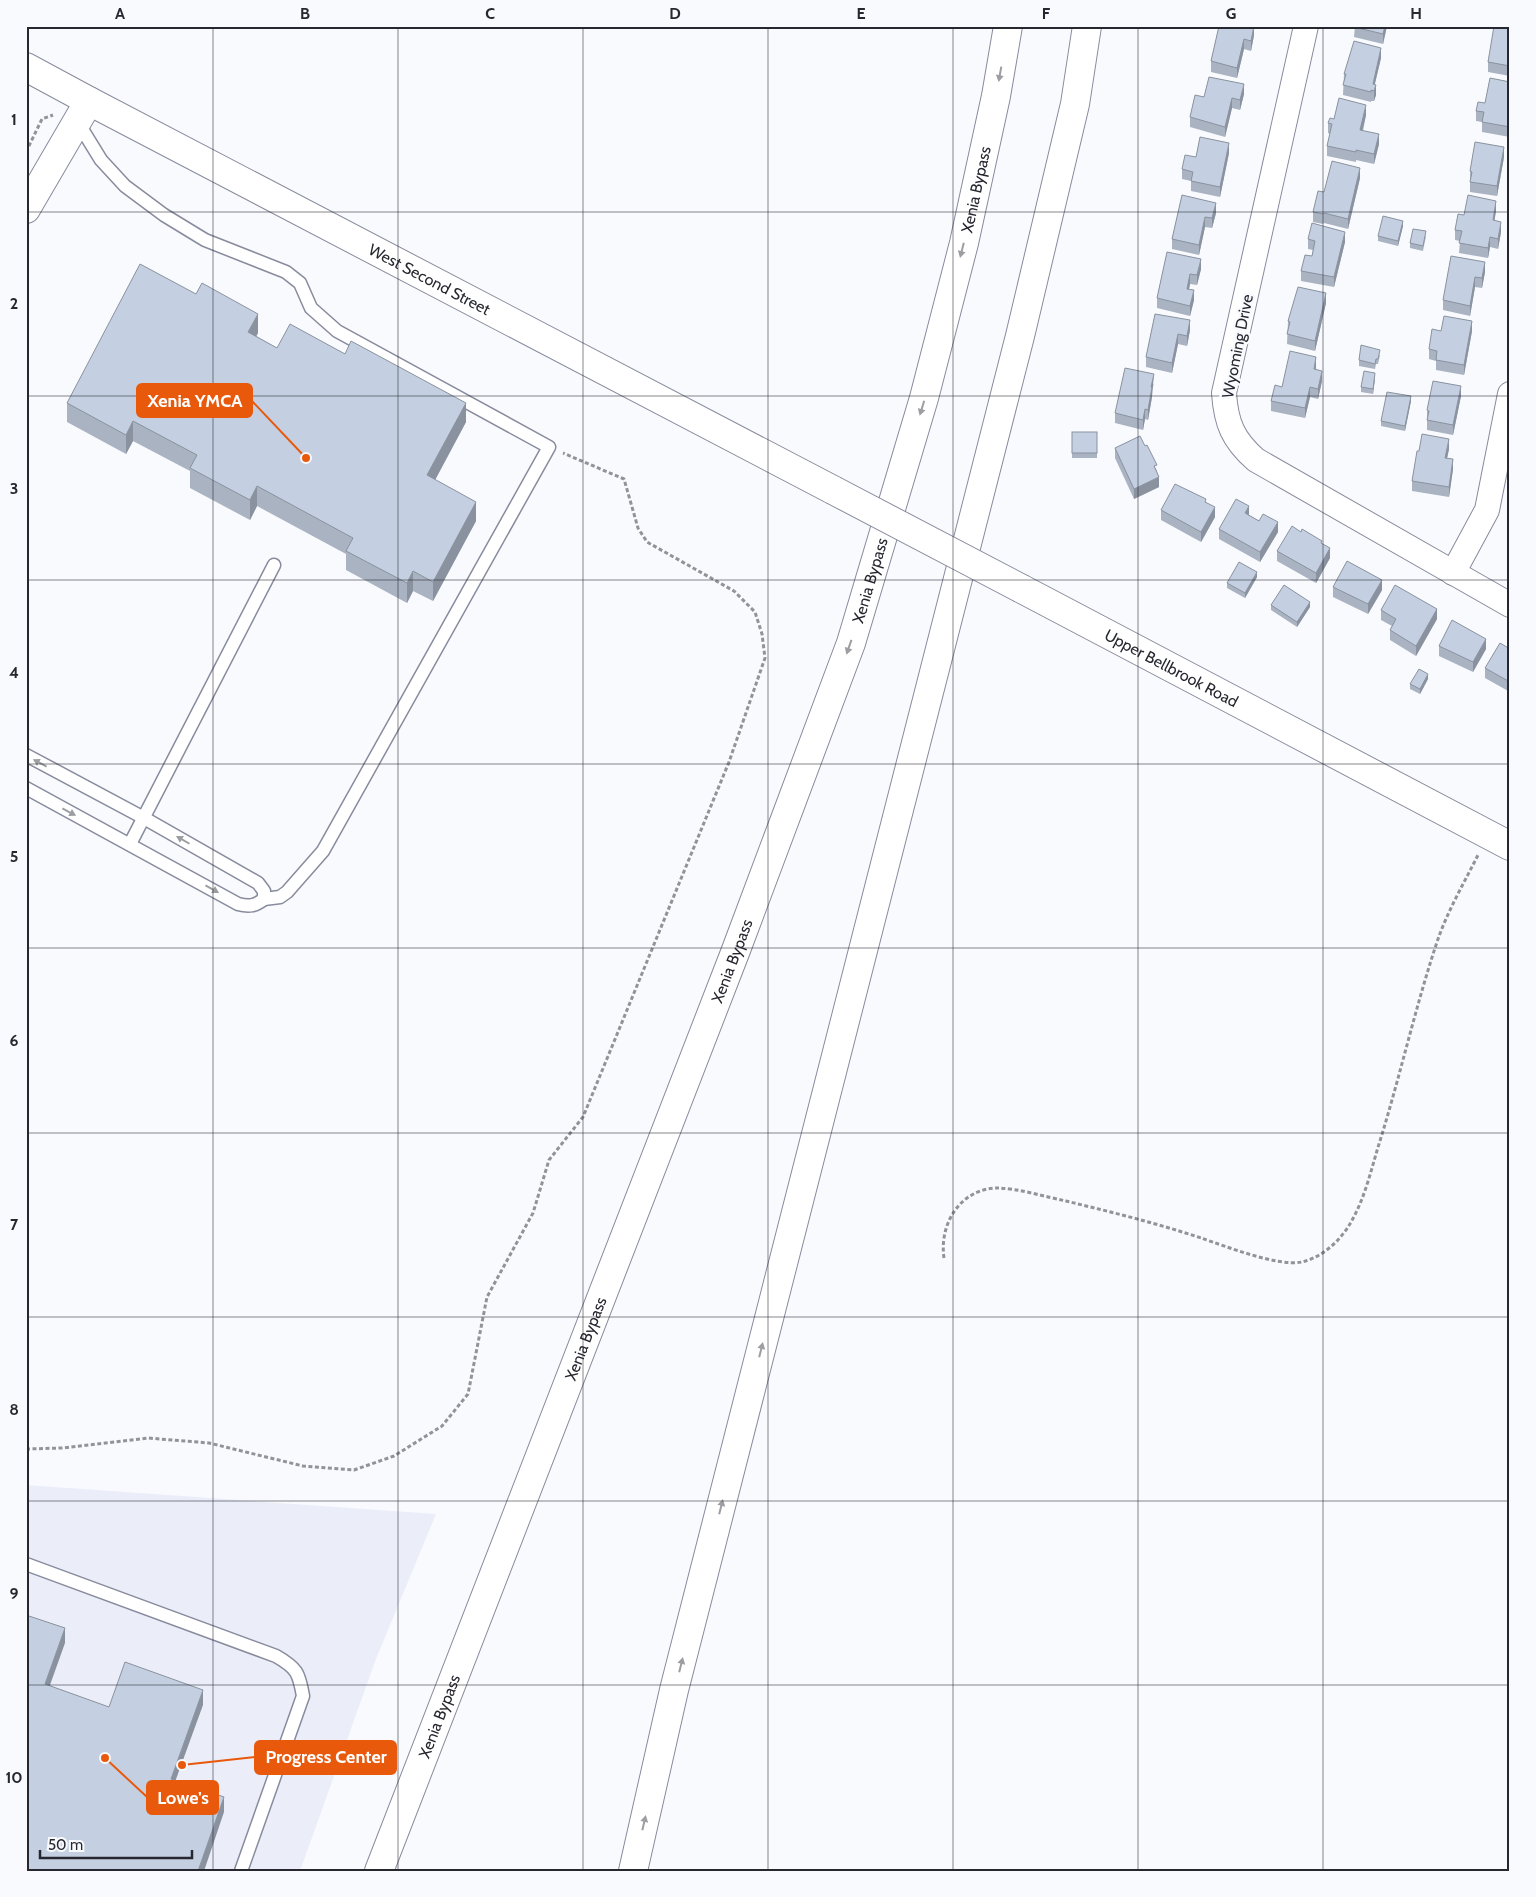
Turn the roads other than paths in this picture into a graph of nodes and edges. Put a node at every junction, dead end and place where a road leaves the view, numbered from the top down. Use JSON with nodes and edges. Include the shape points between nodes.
{"nodes":[{"id":1,"x":1008,"y":26,"type":"edge"},
{"id":2,"x":1087,"y":26,"type":"edge"},
{"id":3,"x":1306,"y":26,"type":"edge"},
{"id":4,"x":26,"y":67,"type":"edge"},
{"id":5,"x":83,"y":111,"type":"junction"},
{"id":6,"x":26,"y":209,"type":"edge"},
{"id":7,"x":1510,"y":394,"type":"edge"},
{"id":8,"x":833,"y":490,"type":"joint"},
{"id":9,"x":274,"y":565,"type":"dead end"},
{"id":10,"x":1453,"y":573,"type":"junction"},
{"id":11,"x":1510,"y":605,"type":"edge"},
{"id":12,"x":26,"y":756,"type":"edge"},
{"id":13,"x":26,"y":788,"type":"edge"},
{"id":14,"x":144,"y":818,"type":"junction"},
{"id":15,"x":1499,"y":840,"type":"edge"},
{"id":16,"x":130,"y":844,"type":"junction"},
{"id":17,"x":264,"y":899,"type":"junction"},
{"id":18,"x":26,"y":1564,"type":"edge"},
{"id":19,"x":422,"y":1760,"type":"junction"},
{"id":20,"x":241,"y":1871,"type":"edge"},
{"id":21,"x":370,"y":1871,"type":"edge"},
{"id":22,"x":379,"y":1871,"type":"edge"},
{"id":23,"x":633,"y":1871,"type":"edge"}],
"edges":[{"from":1,"to":19,"type":"main road","name":"Xenia Bypass","one_way":true,"via":[[962,253],[924,398],[851,643],[736,950]]},
{"from":23,"to":2,"type":"main road","one_way":true,"via":[[674,1690],[1020,336],[1075,104]]},
{"from":3,"to":10,"type":"street","name":"Wyoming Drive","via":[[1224,393],[1226,413],[1234,436],[1256,460]]},
{"from":4,"to":5,"type":"main road","name":"West Second Street"},
{"from":5,"to":6,"type":"main road"},
{"from":5,"to":8,"type":"main road","name":"West Second Street"},
{"from":5,"to":17,"type":"lane","via":[[101,160],[125,186],[164,215],[205,240],[286,272],[300,283],[311,308],[337,331],[549,447],[323,851],[287,892],[280,897]]},
{"from":7,"to":10,"type":"street","via":[[1487,510]]},
{"from":8,"to":15,"type":"main road","name":"Upper Bellbrook Road","bridge":true},
{"from":9,"to":14,"type":"lane"},
{"from":10,"to":11,"type":"street","name":"Wyoming Drive"},
{"from":14,"to":12,"type":"lane","one_way":true},
{"from":13,"to":16,"type":"lane","one_way":true},
{"from":14,"to":16,"type":"lane"},
{"from":17,"to":14,"type":"lane","one_way":true,"via":[[264,891],[258,883]]},
{"from":16,"to":17,"type":"lane","one_way":true,"via":[[238,904],[248,906]]},
{"from":18,"to":20,"type":"lane","via":[[276,1656],[293,1666],[304,1696]]},
{"from":19,"to":21,"type":"main road"},
{"from":19,"to":22,"type":"main road","name":"Xenia Bypass"}]}
